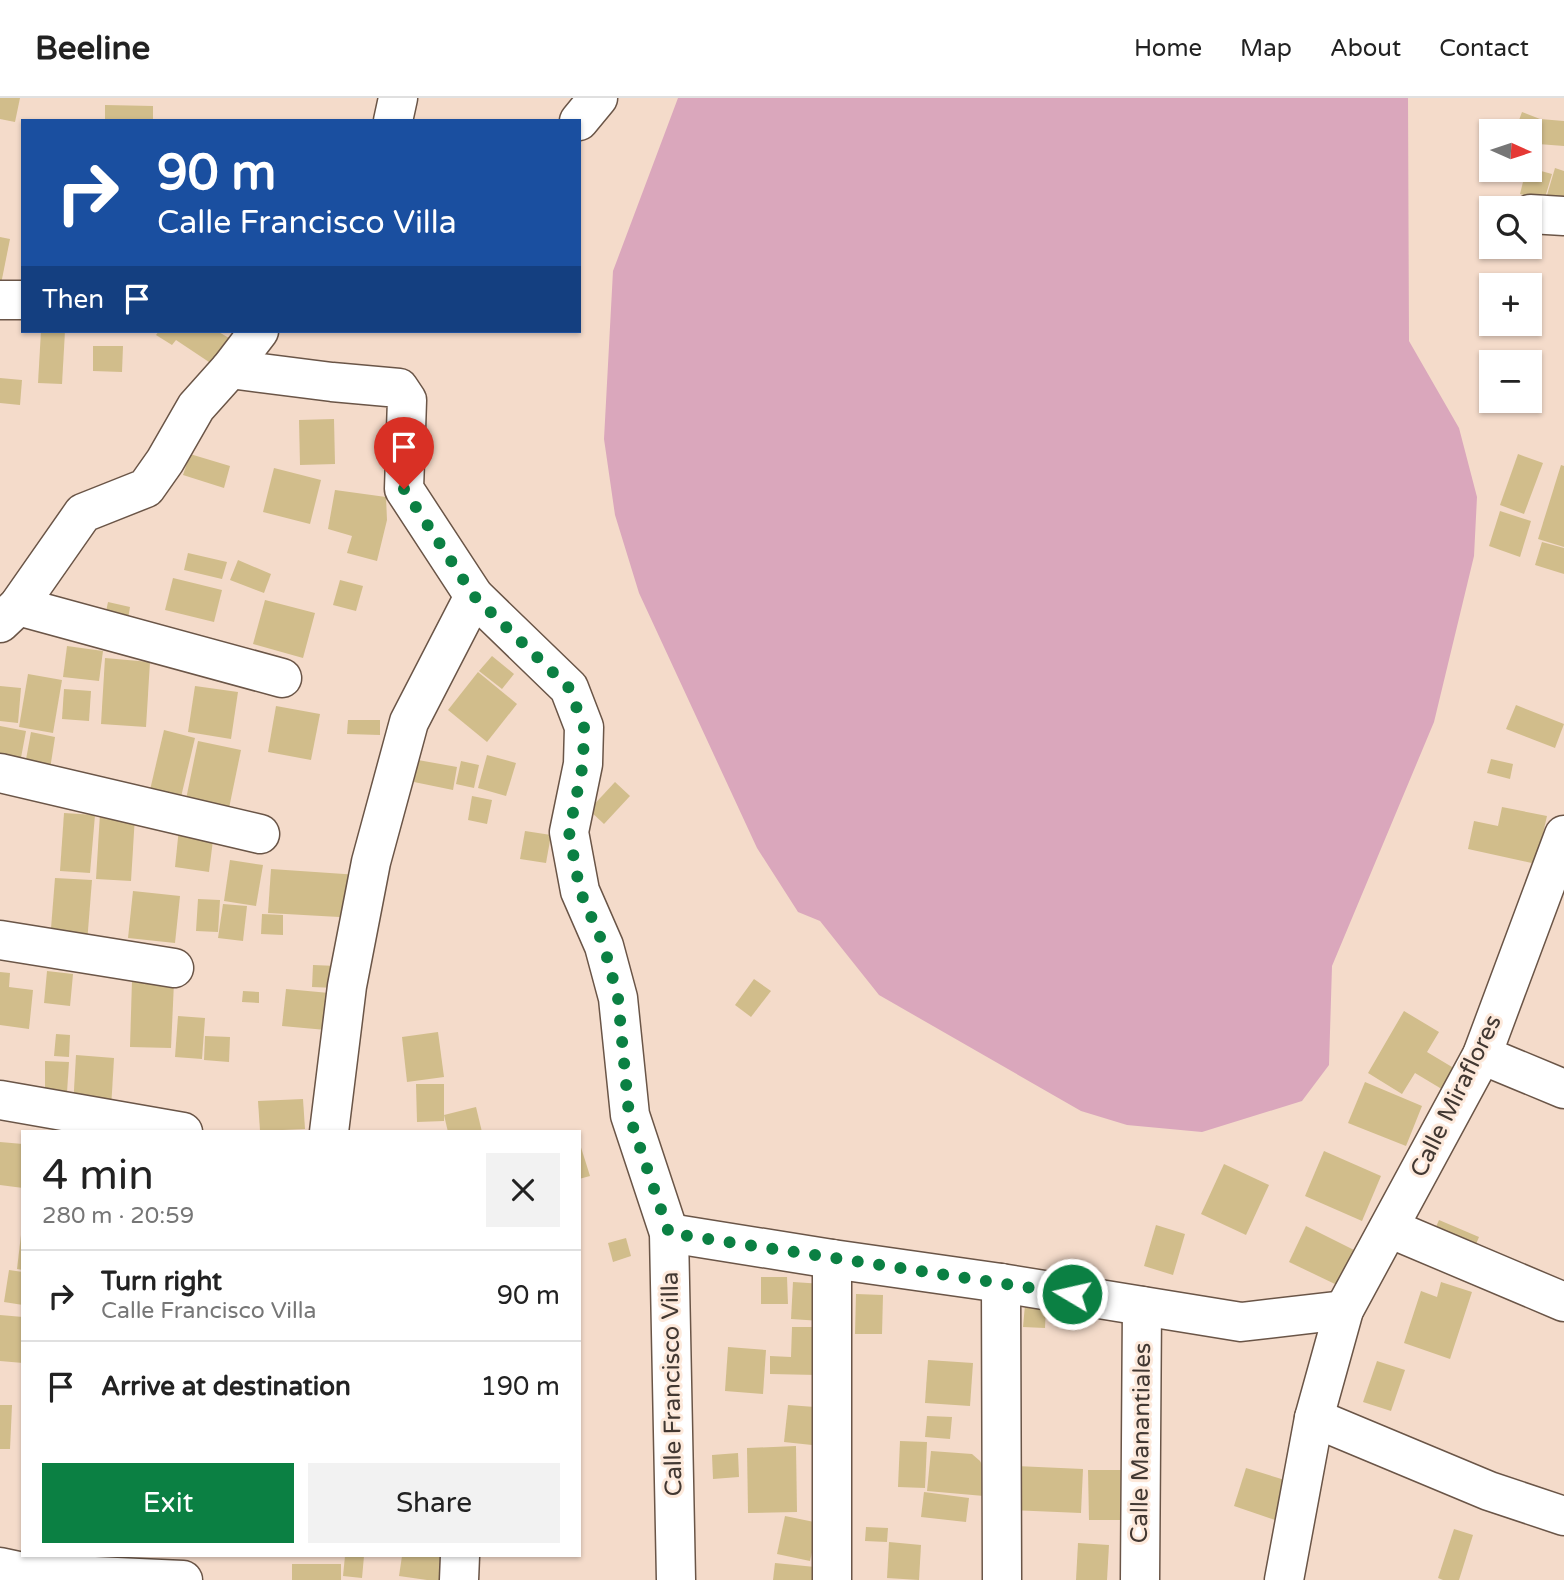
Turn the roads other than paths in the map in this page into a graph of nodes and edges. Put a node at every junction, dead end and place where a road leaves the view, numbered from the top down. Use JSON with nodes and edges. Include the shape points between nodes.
{"nodes":[{"id":1,"x":398,"y":98,"type":"edge"},
{"id":2,"x":598,"y":98,"type":"edge"},
{"id":3,"x":393,"y":119,"type":"edge"},
{"id":4,"x":581,"y":119,"type":"edge"},
{"id":5,"x":1542,"y":215,"type":"edge"},
{"id":6,"x":1564,"y":216,"type":"edge"},
{"id":7,"x":0,"y":299,"type":"edge"},
{"id":8,"x":21,"y":300,"type":"edge"},
{"id":9,"x":257,"y":333,"type":"edge"},
{"id":10,"x":230,"y":369,"type":"junction"},
{"id":11,"x":474,"y":596,"type":"junction"},
{"id":12,"x":9,"y":614,"type":"edge"},
{"id":13,"x":282,"y":678,"type":"dead end"},
{"id":14,"x":0,"y":773,"type":"edge"},
{"id":15,"x":260,"y":834,"type":"dead end"},
{"id":16,"x":1562,"y":849,"type":"edge"},
{"id":17,"x":0,"y":940,"type":"edge"},
{"id":18,"x":174,"y":968,"type":"dead end"},
{"id":19,"x":1482,"y":1055,"type":"junction"},
{"id":20,"x":1564,"y":1088,"type":"edge"},
{"id":21,"x":0,"y":1100,"type":"edge"},
{"id":22,"x":172,"y":1130,"type":"edge"},
{"id":23,"x":329,"y":1130,"type":"edge"},
{"id":24,"x":1389,"y":1228,"type":"junction"},
{"id":25,"x":669,"y":1233,"type":"junction"},
{"id":26,"x":832,"y":1259,"type":"junction"},
{"id":27,"x":1001,"y":1283,"type":"junction"},
{"id":28,"x":1564,"y":1302,"type":"edge"},
{"id":29,"x":1142,"y":1306,"type":"junction"},
{"id":30,"x":1344,"y":1310,"type":"junction"},
{"id":31,"x":1314,"y":1418,"type":"junction"},
{"id":32,"x":1564,"y":1516,"type":"edge"},
{"id":33,"x":202,"y":1557,"type":"edge"},
{"id":34,"x":460,"y":1557,"type":"edge"},
{"id":35,"x":21,"y":1569,"type":"edge"},
{"id":36,"x":183,"y":1580,"type":"edge"},
{"id":37,"x":198,"y":1580,"type":"edge"},
{"id":38,"x":459,"y":1580,"type":"edge"},
{"id":39,"x":676,"y":1580,"type":"edge"},
{"id":40,"x":832,"y":1580,"type":"edge"},
{"id":41,"x":1002,"y":1580,"type":"edge"},
{"id":42,"x":1140,"y":1580,"type":"edge"},
{"id":43,"x":1284,"y":1580,"type":"edge"}],
"edges":[{"from":1,"to":3,"type":"street"},
{"from":2,"to":4,"type":"street"},
{"from":5,"to":6,"type":"street"},
{"from":7,"to":8,"type":"street"},
{"from":9,"to":10,"type":"street"},
{"from":10,"to":11,"type":"street","name":"Calle Francisco Villa","via":[[399,388],[407,400],[404,489]]},
{"from":10,"to":12,"type":"street","via":[[196,407],[146,488],[83,513]]},
{"from":11,"to":23,"type":"street","via":[[405,735],[371,862],[350,974]]},
{"from":11,"to":25,"type":"street","name":"Calle Francisco Villa","via":[[569,688],[584,727],[583,764],[569,832],[580,891],[604,946],[618,998],[629,1115]]},
{"from":12,"to":13,"type":"street"},
{"from":14,"to":15,"type":"street"},
{"from":16,"to":19,"type":"street","name":"Calle Miraflores"},
{"from":17,"to":18,"type":"street"},
{"from":19,"to":20,"type":"street"},
{"from":19,"to":24,"type":"street","name":"Calle Miraflores"},
{"from":21,"to":22,"type":"street"},
{"from":24,"to":28,"type":"street"},
{"from":24,"to":30,"type":"street","name":"Calle Miraflores"},
{"from":25,"to":26,"type":"street"},
{"from":25,"to":39,"type":"street","name":"Calle Francisco Villa"},
{"from":26,"to":27,"type":"street"},
{"from":26,"to":40,"type":"street"},
{"from":27,"to":29,"type":"street"},
{"from":27,"to":41,"type":"street"},
{"from":29,"to":30,"type":"street","via":[[1241,1322]]},
{"from":29,"to":42,"type":"street","name":"Calle Manantiales"},
{"from":30,"to":31,"type":"street","name":"Calle Miraflores"},
{"from":31,"to":32,"type":"street","via":[[1489,1491]]},
{"from":31,"to":43,"type":"street","name":"Calle Miraflores"},
{"from":33,"to":37,"type":"street"},
{"from":34,"to":38,"type":"street"},
{"from":35,"to":36,"type":"street"}]}
